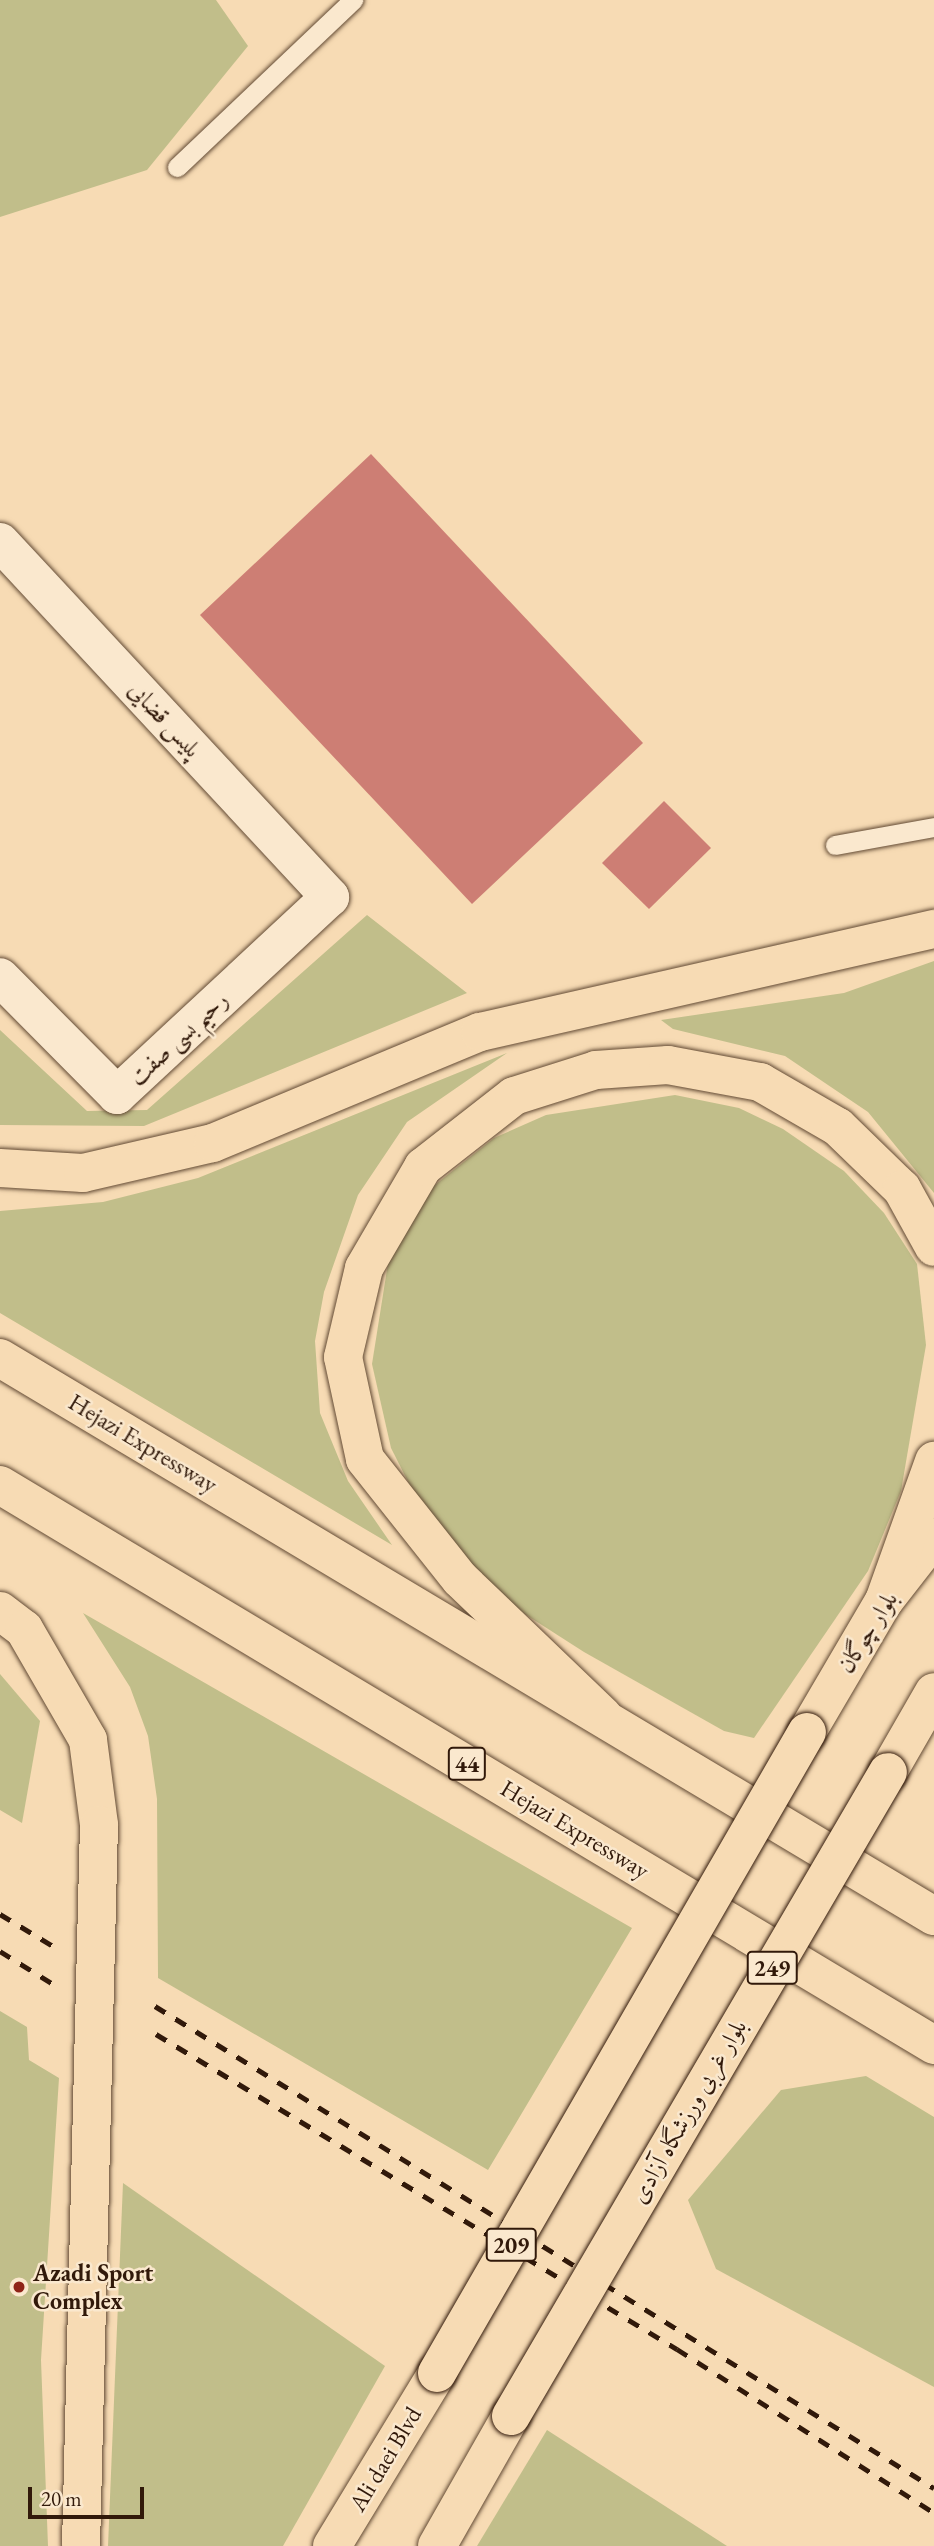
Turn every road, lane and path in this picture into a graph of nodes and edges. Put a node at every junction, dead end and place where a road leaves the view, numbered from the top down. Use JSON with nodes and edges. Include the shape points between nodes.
{"nodes":[{"id":1,"x":353,"y":0,"type":"edge"},
{"id":2,"x":177,"y":167,"type":"dead end"},
{"id":3,"x":0,"y":542,"type":"edge"},
{"id":4,"x":934,"y":827,"type":"edge"},
{"id":5,"x":835,"y":845,"type":"dead end"},
{"id":6,"x":330,"y":897,"type":"joint"},
{"id":7,"x":934,"y":929,"type":"edge"},
{"id":8,"x":0,"y":977,"type":"edge"},
{"id":9,"x":0,"y":1168,"type":"edge"},
{"id":10,"x":934,"y":1247,"type":"edge"},
{"id":11,"x":0,"y":1358,"type":"edge"},
{"id":12,"x":934,"y":1461,"type":"edge"},
{"id":13,"x":0,"y":1485,"type":"edge"},
{"id":14,"x":934,"y":1537,"type":"edge"},
{"id":15,"x":884,"y":1601,"type":"junction"},
{"id":16,"x":0,"y":1611,"type":"edge"},
{"id":17,"x":934,"y":1692,"type":"edge"},
{"id":18,"x":603,"y":1716,"type":"junction"},
{"id":19,"x":916,"y":1891,"type":"edge"},
{"id":20,"x":934,"y":1916,"type":"edge"},
{"id":21,"x":934,"y":2045,"type":"edge"},
{"id":22,"x":437,"y":2372,"type":"joint"},
{"id":23,"x":81,"y":2546,"type":"edge"},
{"id":24,"x":332,"y":2546,"type":"edge"},
{"id":25,"x":437,"y":2546,"type":"edge"}],
"edges":[{"from":1,"to":2,"type":"lane"},
{"from":3,"to":6,"type":"street","name":"پلیس قضایی"},
{"from":4,"to":5,"type":"lane"},
{"from":6,"to":8,"type":"street","name":"رحیم بسی صفت","via":[[117,1096]]},
{"from":7,"to":9,"type":"main road","via":[[876,947],[480,1032],[213,1143],[83,1173]]},
{"from":10,"to":18,"type":"main road","via":[[902,1189],[838,1127],[760,1082],[668,1065],[596,1070],[514,1096],[423,1167],[364,1268],[343,1357],[365,1459],[460,1579]]},
{"from":11,"to":18,"type":"main road","name":"Hejazi Expressway"},
{"from":12,"to":15,"type":"main road"},
{"from":13,"to":21,"type":"main road","name":"Hejazi Expressway","number":"44"},
{"from":14,"to":15,"type":"main road","name":"بلوار چوگان"},
{"from":15,"to":22,"type":"main road","name":"بلوار چوگان","number":"209","bridge":true},
{"from":16,"to":23,"type":"main road","via":[[24,1629],[88,1740],[99,1825]]},
{"from":17,"to":25,"type":"main road","name":"بلوار غربی ورزشگاه آزادی","number":"249","bridge":true},
{"from":18,"to":19,"type":"main road","name":"Hejazi Expressway"},
{"from":19,"to":20,"type":"main road","name":"Hejazi Expressway"},
{"from":22,"to":24,"type":"main road","name":"Ali daei Blvd","number":"209"}]}
